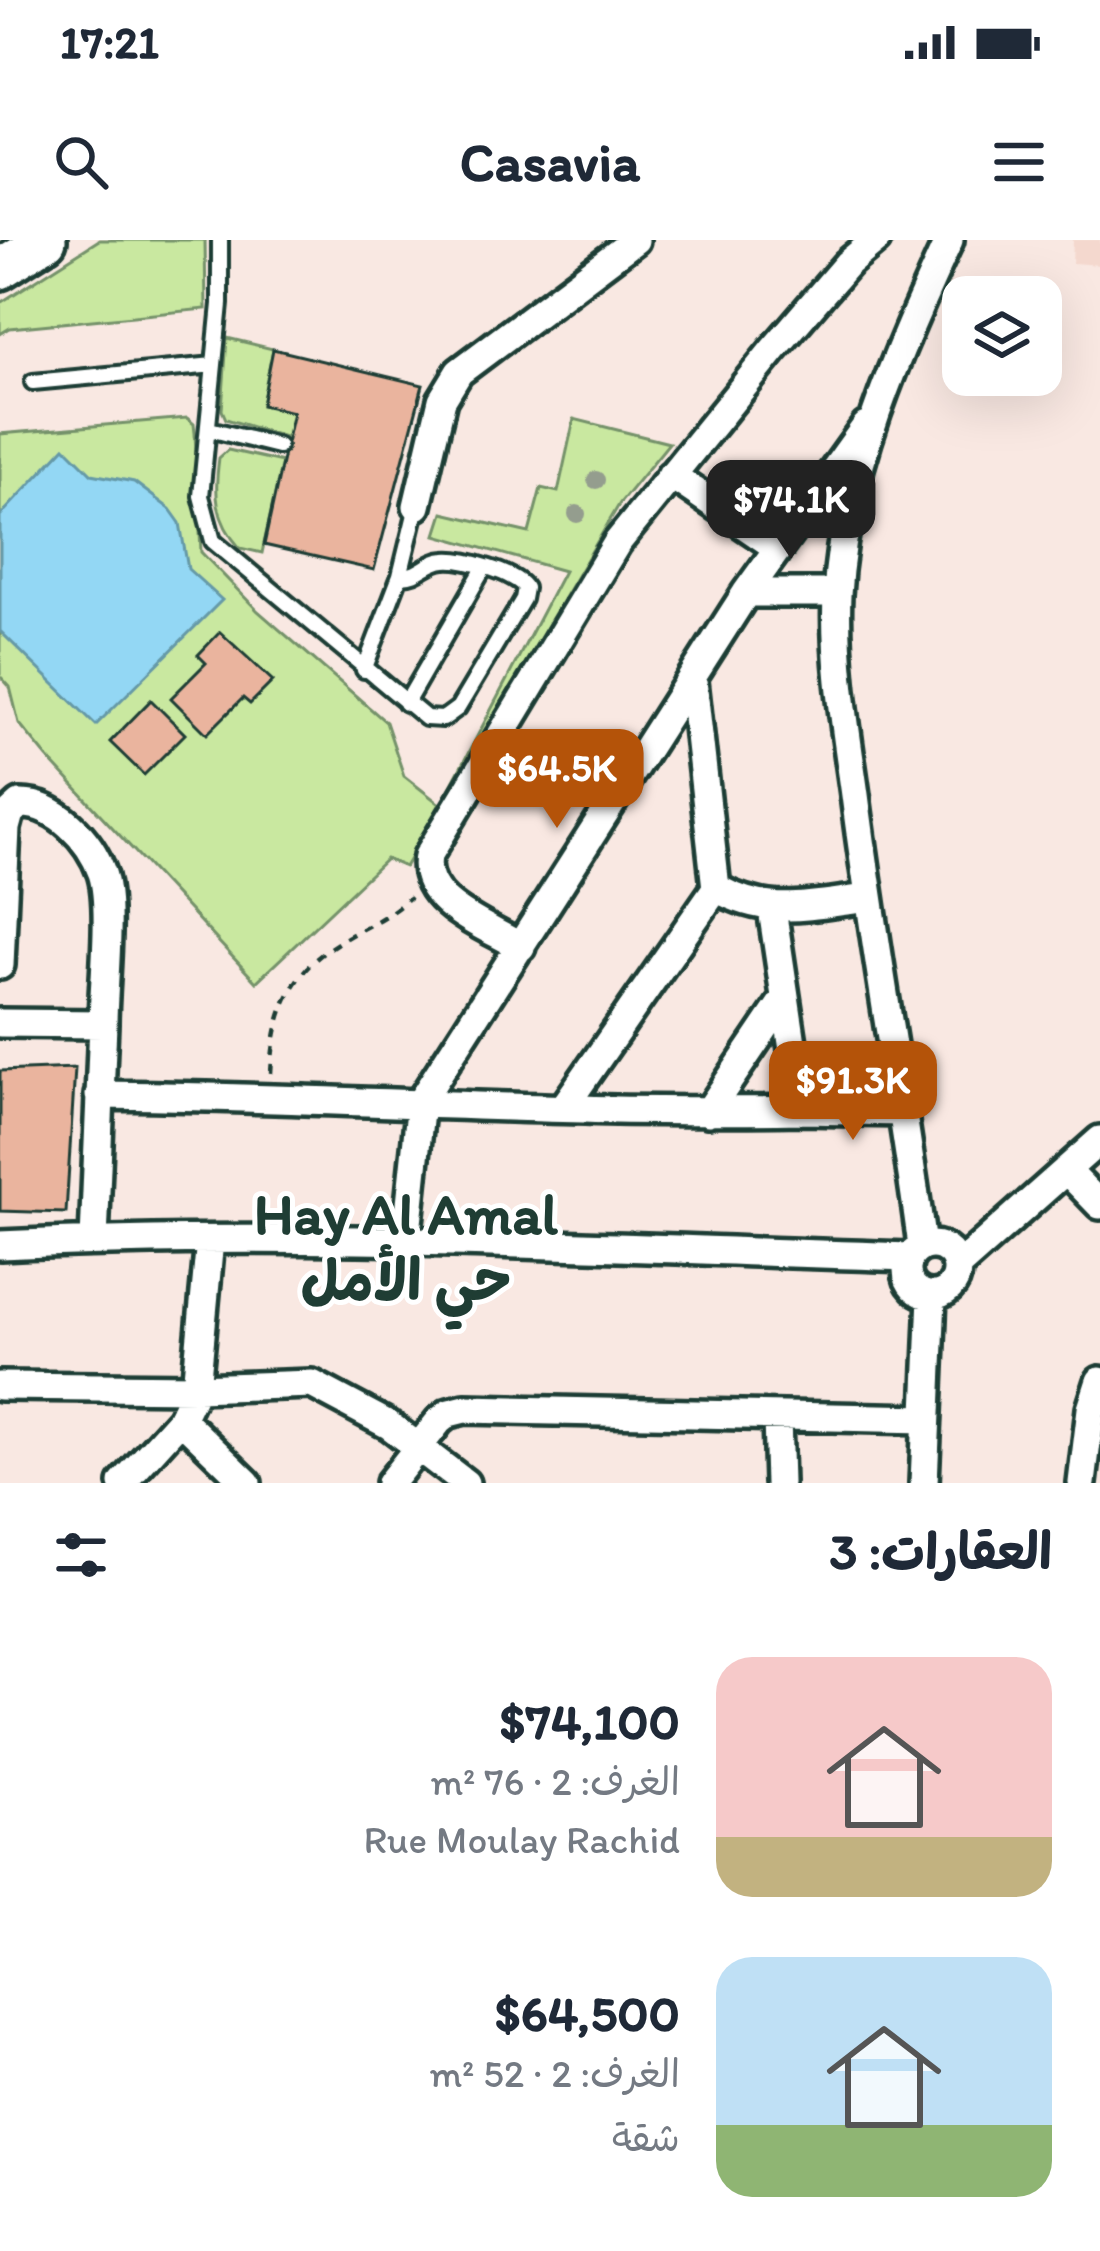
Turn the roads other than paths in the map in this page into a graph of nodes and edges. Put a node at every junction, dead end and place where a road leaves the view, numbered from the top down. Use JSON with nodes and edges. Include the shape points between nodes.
{"nodes":[{"id":1,"x":46,"y":240,"type":"edge"},
{"id":2,"x":220,"y":240,"type":"edge"},
{"id":3,"x":635,"y":240,"type":"edge"},
{"id":4,"x":876,"y":240,"type":"edge"},
{"id":5,"x":949,"y":240,"type":"edge"},
{"id":6,"x":0,"y":268,"type":"edge"},
{"id":7,"x":214,"y":365,"type":"junction"},
{"id":8,"x":33,"y":382,"type":"dead end"},
{"id":9,"x":877,"y":411,"type":"junction"},
{"id":10,"x":209,"y":429,"type":"junction"},
{"id":11,"x":278,"y":446,"type":"dead end"},
{"id":12,"x":670,"y":475,"type":"junction"},
{"id":13,"x":417,"y":506,"type":"joint"},
{"id":14,"x":778,"y":548,"type":"junction"},
{"id":15,"x":484,"y":568,"type":"junction"},
{"id":16,"x":400,"y":576,"type":"junction"},
{"id":17,"x":746,"y":593,"type":"junction"},
{"id":18,"x":837,"y":593,"type":"junction"},
{"id":19,"x":364,"y":670,"type":"junction"},
{"id":20,"x":693,"y":680,"type":"junction"},
{"id":21,"x":406,"y":703,"type":"junction"},
{"id":22,"x":716,"y":888,"type":"junction"},
{"id":23,"x":868,"y":898,"type":"junction"},
{"id":24,"x":772,"y":909,"type":"junction"},
{"id":25,"x":521,"y":947,"type":"junction"},
{"id":26,"x":0,"y":965,"type":"edge"},
{"id":27,"x":785,"y":998,"type":"junction"},
{"id":28,"x":0,"y":1023,"type":"edge"},
{"id":29,"x":103,"y":1024,"type":"junction"},
{"id":30,"x":99,"y":1096,"type":"junction"},
{"id":31,"x":422,"y":1101,"type":"junction"},
{"id":32,"x":565,"y":1108,"type":"junction"},
{"id":33,"x":802,"y":1110,"type":"junction"},
{"id":34,"x":708,"y":1112,"type":"junction"},
{"id":35,"x":904,"y":1112,"type":"junction"},
{"id":36,"x":1100,"y":1140,"type":"edge"},
{"id":37,"x":1066,"y":1170,"type":"junction"},
{"id":38,"x":1100,"y":1205,"type":"edge"},
{"id":39,"x":94,"y":1240,"type":"junction"},
{"id":40,"x":209,"y":1240,"type":"junction"},
{"id":41,"x":406,"y":1242,"type":"junction"},
{"id":42,"x":0,"y":1245,"type":"edge"},
{"id":43,"x":916,"y":1251,"type":"junction"},
{"id":44,"x":958,"y":1267,"type":"junction"},
{"id":45,"x":932,"y":1296,"type":"junction"},
{"id":46,"x":1100,"y":1381,"type":"edge"},
{"id":47,"x":0,"y":1386,"type":"edge"},
{"id":48,"x":196,"y":1388,"type":"junction"},
{"id":49,"x":777,"y":1418,"type":"junction"},
{"id":50,"x":181,"y":1419,"type":"junction"},
{"id":51,"x":926,"y":1419,"type":"junction"},
{"id":52,"x":419,"y":1449,"type":"junction"},
{"id":53,"x":123,"y":1483,"type":"edge"},
{"id":54,"x":247,"y":1483,"type":"edge"},
{"id":55,"x":390,"y":1483,"type":"edge"},
{"id":56,"x":465,"y":1483,"type":"edge"},
{"id":57,"x":779,"y":1483,"type":"edge"},
{"id":58,"x":924,"y":1483,"type":"edge"},
{"id":59,"x":1082,"y":1483,"type":"edge"}],
"edges":[{"from":1,"to":6,"type":"main road"},
{"from":2,"to":7,"type":"lane"},
{"from":3,"to":13,"type":"street","via":[[459,371],[442,400]]},
{"from":4,"to":12,"type":"street"},
{"from":5,"to":9,"type":"street"},
{"from":7,"to":8,"type":"lane"},
{"from":7,"to":10,"type":"lane"},
{"from":9,"to":14,"type":"street"},
{"from":9,"to":18,"type":"street"},
{"from":10,"to":11,"type":"lane"},
{"from":10,"to":19,"type":"lane","via":[[201,496],[213,541]]},
{"from":12,"to":14,"type":"street"},
{"from":12,"to":25,"type":"street","via":[[617,544],[426,868],[440,897]]},
{"from":13,"to":16,"type":"lane"},
{"from":14,"to":17,"type":"street"},
{"from":15,"to":16,"type":"lane","via":[[449,559]]},
{"from":15,"to":21,"type":"lane"},
{"from":15,"to":21,"type":"lane","via":[[519,578],[523,599],[451,715],[426,718]]},
{"from":16,"to":19,"type":"lane"},
{"from":17,"to":18,"type":"street"},
{"from":17,"to":20,"type":"street"},
{"from":18,"to":23,"type":"street"},
{"from":19,"to":21,"type":"lane"},
{"from":20,"to":22,"type":"street"},
{"from":20,"to":25,"type":"street"},
{"from":22,"to":24,"type":"street"},
{"from":22,"to":32,"type":"street"},
{"from":23,"to":24,"type":"street"},
{"from":23,"to":35,"type":"street"},
{"from":24,"to":27,"type":"street"},
{"from":25,"to":31,"type":"street"},
{"from":26,"to":29,"type":"street","via":[[6,828],[20,804],[34,803],[59,814],[101,871]]},
{"from":27,"to":33,"type":"street"},
{"from":27,"to":34,"type":"street"},
{"from":28,"to":29,"type":"street"},
{"from":29,"to":30,"type":"street"},
{"from":30,"to":31,"type":"street"},
{"from":30,"to":39,"type":"street"},
{"from":31,"to":32,"type":"street"},
{"from":31,"to":41,"type":"street"},
{"from":32,"to":34,"type":"street"},
{"from":33,"to":34,"type":"street"},
{"from":33,"to":35,"type":"street"},
{"from":35,"to":43,"type":"street"},
{"from":36,"to":37,"type":"street"},
{"from":37,"to":38,"type":"street"},
{"from":37,"to":44,"type":"street"},
{"from":39,"to":40,"type":"street"},
{"from":39,"to":42,"type":"street"},
{"from":40,"to":41,"type":"street"},
{"from":40,"to":48,"type":"street"},
{"from":41,"to":43,"type":"street"},
{"from":43,"to":44,"type":"street","via":[[932,1244],[949,1250]]},
{"from":43,"to":45,"type":"street","via":[[905,1272]]},
{"from":44,"to":45,"type":"street","via":[[954,1284]]},
{"from":45,"to":51,"type":"street"},
{"from":46,"to":59,"type":"street"},
{"from":47,"to":48,"type":"street"},
{"from":48,"to":50,"type":"street"},
{"from":48,"to":52,"type":"street","via":[[312,1384]]},
{"from":49,"to":51,"type":"street"},
{"from":49,"to":52,"type":"street","via":[[465,1409],[439,1421]]},
{"from":49,"to":57,"type":"street"},
{"from":50,"to":53,"type":"street"},
{"from":50,"to":54,"type":"street"},
{"from":51,"to":58,"type":"street"},
{"from":52,"to":55,"type":"street"},
{"from":52,"to":56,"type":"street"}]}
